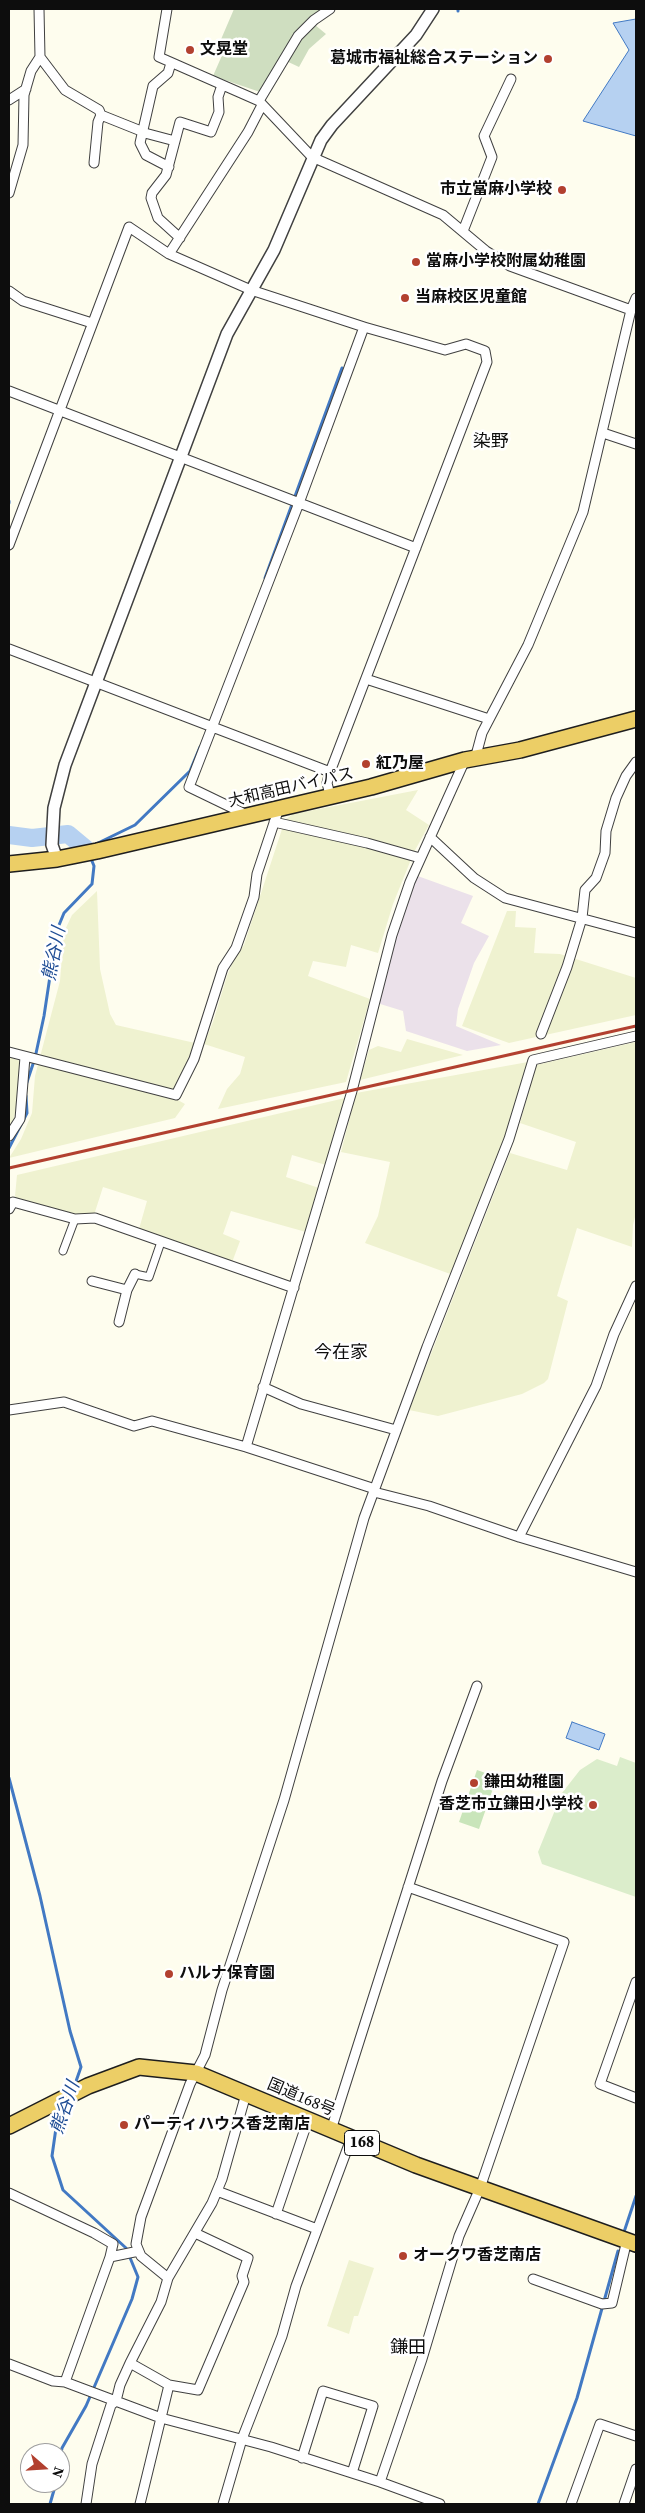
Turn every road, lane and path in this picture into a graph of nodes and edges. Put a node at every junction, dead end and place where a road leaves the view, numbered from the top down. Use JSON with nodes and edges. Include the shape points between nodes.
{"nodes":[{"id":1,"x":40,"y":9,"type":"edge"},
{"id":2,"x":167,"y":9,"type":"edge"},
{"id":3,"x":330,"y":9,"type":"edge"},
{"id":4,"x":433,"y":9,"type":"edge"},
{"id":5,"x":40,"y":56,"type":"junction"},
{"id":6,"x":171,"y":63,"type":"junction"},
{"id":7,"x":511,"y":80,"type":"dead end"},
{"id":8,"x":222,"y":85,"type":"junction"},
{"id":9,"x":26,"y":89,"type":"junction"},
{"id":10,"x":9,"y":100,"type":"edge"},
{"id":11,"x":261,"y":103,"type":"junction"},
{"id":12,"x":101,"y":115,"type":"junction"},
{"id":13,"x":141,"y":131,"type":"junction"},
{"id":14,"x":175,"y":141,"type":"junction"},
{"id":15,"x":312,"y":157,"type":"junction"},
{"id":16,"x":94,"y":163,"type":"dead end"},
{"id":17,"x":169,"y":167,"type":"junction"},
{"id":18,"x":9,"y":193,"type":"edge"},
{"id":19,"x":463,"y":231,"type":"junction"},
{"id":20,"x":180,"y":238,"type":"junction"},
{"id":21,"x":169,"y":254,"type":"junction"},
{"id":22,"x":251,"y":290,"type":"junction"},
{"id":23,"x":9,"y":291,"type":"edge"},
{"id":24,"x":634,"y":304,"type":"edge"},
{"id":25,"x":92,"y":323,"type":"junction"},
{"id":26,"x":364,"y":327,"type":"junction"},
{"id":27,"x":9,"y":391,"type":"edge"},
{"id":28,"x":59,"y":411,"type":"junction"},
{"id":29,"x":603,"y":433,"type":"junction"},
{"id":30,"x":636,"y":444,"type":"edge"},
{"id":31,"x":181,"y":458,"type":"junction"},
{"id":32,"x":299,"y":503,"type":"junction"},
{"id":33,"x":9,"y":544,"type":"edge"},
{"id":34,"x":416,"y":548,"type":"junction"},
{"id":35,"x":9,"y":649,"type":"edge"},
{"id":36,"x":366,"y":679,"type":"junction"},
{"id":37,"x":95,"y":682,"type":"junction"},
{"id":38,"x":490,"y":719,"type":"junction"},
{"id":39,"x":636,"y":719,"type":"edge"},
{"id":40,"x":213,"y":727,"type":"junction"},
{"id":41,"x":470,"y":759,"type":"junction"},
{"id":42,"x":636,"y":762,"type":"edge"},
{"id":43,"x":330,"y":772,"type":"junction"},
{"id":44,"x":330,"y":795,"type":"junction"},
{"id":45,"x":276,"y":815,"type":"junction"},
{"id":46,"x":247,"y":816,"type":"junction"},
{"id":47,"x":430,"y":837,"type":"junction"},
{"id":48,"x":59,"y":854,"type":"junction"},
{"id":49,"x":420,"y":858,"type":"junction"},
{"id":50,"x":9,"y":864,"type":"edge"},
{"id":51,"x":582,"y":918,"type":"junction"},
{"id":52,"x":636,"y":933,"type":"edge"},
{"id":53,"x":541,"y":1034,"type":"dead end"},
{"id":54,"x":636,"y":1036,"type":"edge"},
{"id":55,"x":9,"y":1052,"type":"edge"},
{"id":56,"x":25,"y":1057,"type":"junction"},
{"id":57,"x":9,"y":1136,"type":"edge"},
{"id":58,"x":9,"y":1209,"type":"edge"},
{"id":59,"x":75,"y":1219,"type":"junction"},
{"id":60,"x":161,"y":1242,"type":"junction"},
{"id":61,"x":63,"y":1251,"type":"dead end"},
{"id":62,"x":135,"y":1274,"type":"joint"},
{"id":63,"x":92,"y":1281,"type":"dead end"},
{"id":64,"x":636,"y":1286,"type":"edge"},
{"id":65,"x":294,"y":1288,"type":"junction"},
{"id":66,"x":127,"y":1290,"type":"junction"},
{"id":67,"x":119,"y":1322,"type":"dead end"},
{"id":68,"x":263,"y":1387,"type":"junction"},
{"id":69,"x":9,"y":1410,"type":"edge"},
{"id":70,"x":396,"y":1430,"type":"junction"},
{"id":71,"x":246,"y":1447,"type":"junction"},
{"id":72,"x":375,"y":1490,"type":"junction"},
{"id":73,"x":519,"y":1537,"type":"junction"},
{"id":74,"x":636,"y":1572,"type":"edge"},
{"id":75,"x":476,"y":1686,"type":"dead end"},
{"id":76,"x":408,"y":1887,"type":"junction"},
{"id":77,"x":636,"y":1982,"type":"edge"},
{"id":78,"x":196,"y":2073,"type":"junction"},
{"id":79,"x":246,"y":2094,"type":"junction"},
{"id":80,"x":636,"y":2098,"type":"edge"},
{"id":81,"x":308,"y":2120,"type":"junction"},
{"id":82,"x":9,"y":2126,"type":"edge"},
{"id":83,"x":331,"y":2130,"type":"junction"},
{"id":84,"x":351,"y":2138,"type":"junction"},
{"id":85,"x":480,"y":2188,"type":"junction"},
{"id":86,"x":217,"y":2191,"type":"junction"},
{"id":87,"x":9,"y":2193,"type":"edge"},
{"id":88,"x":276,"y":2214,"type":"junction"},
{"id":89,"x":317,"y":2229,"type":"junction"},
{"id":90,"x":195,"y":2233,"type":"junction"},
{"id":91,"x":631,"y":2242,"type":"edge"},
{"id":92,"x":139,"y":2251,"type":"junction"},
{"id":93,"x":114,"y":2257,"type":"junction"},
{"id":94,"x":168,"y":2278,"type":"junction"},
{"id":95,"x":533,"y":2279,"type":"dead end"},
{"id":96,"x":130,"y":2363,"type":"junction"},
{"id":97,"x":9,"y":2364,"type":"edge"},
{"id":98,"x":64,"y":2382,"type":"junction"},
{"id":99,"x":170,"y":2385,"type":"junction"},
{"id":100,"x":116,"y":2401,"type":"junction"},
{"id":101,"x":161,"y":2418,"type":"junction"},
{"id":102,"x":636,"y":2436,"type":"edge"},
{"id":103,"x":242,"y":2440,"type":"junction"},
{"id":104,"x":302,"y":2458,"type":"junction"},
{"id":105,"x":636,"y":2469,"type":"edge"},
{"id":106,"x":352,"y":2473,"type":"junction"},
{"id":107,"x":380,"y":2482,"type":"junction"},
{"id":108,"x":86,"y":2504,"type":"edge"},
{"id":109,"x":140,"y":2504,"type":"edge"},
{"id":110,"x":223,"y":2504,"type":"edge"},
{"id":111,"x":440,"y":2504,"type":"edge"},
{"id":112,"x":570,"y":2504,"type":"edge"},
{"id":113,"x":624,"y":2504,"type":"edge"}],
"edges":[{"from":1,"to":5,"type":"street"},
{"from":2,"to":6,"type":"street","via":[[159,56]]},
{"from":3,"to":11,"type":"street","via":[[298,36]]},
{"from":4,"to":15,"type":"street","via":[[416,35],[332,125]]},
{"from":5,"to":9,"type":"street"},
{"from":5,"to":12,"type":"street","via":[[65,90],[99,110]]},
{"from":6,"to":8,"type":"street"},
{"from":6,"to":13,"type":"street","via":[[168,73],[153,86]]},
{"from":7,"to":19,"type":"street","via":[[484,136],[492,156]]},
{"from":8,"to":11,"type":"street"},
{"from":8,"to":14,"type":"street","via":[[211,132],[180,122]]},
{"from":9,"to":10,"type":"street"},
{"from":9,"to":18,"type":"street","via":[[22,145]]},
{"from":11,"to":15,"type":"street"},
{"from":11,"to":20,"type":"street"},
{"from":12,"to":13,"type":"street"},
{"from":12,"to":16,"type":"street"},
{"from":13,"to":14,"type":"street"},
{"from":13,"to":17,"type":"street","via":[[140,143],[146,155]]},
{"from":14,"to":17,"type":"street"},
{"from":15,"to":19,"type":"street","via":[[442,215]]},
{"from":15,"to":22,"type":"street","via":[[274,250]]},
{"from":17,"to":20,"type":"street","via":[[151,198],[158,218]]},
{"from":19,"to":24,"type":"street","via":[[510,266]]},
{"from":20,"to":21,"type":"street"},
{"from":21,"to":22,"type":"street"},
{"from":21,"to":25,"type":"street","via":[[129,227]]},
{"from":22,"to":26,"type":"street"},
{"from":22,"to":31,"type":"street","via":[[227,334]]},
{"from":23,"to":25,"type":"street","via":[[23,301]]},
{"from":24,"to":29,"type":"street"},
{"from":25,"to":28,"type":"street"},
{"from":26,"to":32,"type":"street"},
{"from":26,"to":34,"type":"street","via":[[445,350],[466,344],[485,351],[487,362]]},
{"from":27,"to":28,"type":"street"},
{"from":28,"to":31,"type":"street"},
{"from":28,"to":33,"type":"street"},
{"from":29,"to":30,"type":"street"},
{"from":29,"to":38,"type":"street","via":[[583,512],[528,645]]},
{"from":31,"to":32,"type":"street"},
{"from":31,"to":37,"type":"street"},
{"from":32,"to":34,"type":"street"},
{"from":32,"to":40,"type":"street"},
{"from":34,"to":36,"type":"street"},
{"from":35,"to":37,"type":"street"},
{"from":36,"to":38,"type":"street"},
{"from":36,"to":43,"type":"street"},
{"from":37,"to":40,"type":"street"},
{"from":37,"to":48,"type":"street","via":[[65,765],[54,808]]},
{"from":38,"to":41,"type":"street"},
{"from":39,"to":41,"type":"highway","name":"大和高田バイパス","via":[[520,750]]},
{"from":40,"to":43,"type":"street"},
{"from":40,"to":46,"type":"street","via":[[189,786]]},
{"from":41,"to":44,"type":"highway","name":"大和高田バイパス","via":[[372,787]]},
{"from":41,"to":47,"type":"street"},
{"from":42,"to":51,"type":"street","via":[[616,798],[606,831],[605,853],[596,878],[585,890]]},
{"from":43,"to":44,"type":"street","via":[[327,783]]},
{"from":44,"to":45,"type":"highway","name":"大和高田バイパス"},
{"from":45,"to":46,"type":"highway","name":"大和高田バイパス"},
{"from":45,"to":49,"type":"street"},
{"from":45,"to":56,"type":"street","via":[[257,874],[254,898],[236,948],[223,968],[194,1059],[176,1095]]},
{"from":46,"to":48,"type":"highway","name":"大和高田バイパス","via":[[97,851]]},
{"from":47,"to":49,"type":"street"},
{"from":47,"to":51,"type":"street","via":[[474,878],[505,898]]},
{"from":48,"to":50,"type":"highway","name":"大和高田バイパス"},
{"from":49,"to":65,"type":"street","via":[[392,935],[352,1091]]},
{"from":51,"to":52,"type":"street"},
{"from":51,"to":53,"type":"street"},
{"from":54,"to":70,"type":"street","via":[[533,1060],[509,1138]]},
{"from":55,"to":56,"type":"street"},
{"from":56,"to":57,"type":"street","via":[[20,1119]]},
{"from":58,"to":59,"type":"street","via":[[13,1202]]},
{"from":59,"to":60,"type":"street","via":[[95,1218]]},
{"from":59,"to":61,"type":"street"},
{"from":60,"to":62,"type":"street","via":[[148,1277]]},
{"from":60,"to":65,"type":"street"},
{"from":62,"to":66,"type":"street"},
{"from":63,"to":66,"type":"street"},
{"from":64,"to":73,"type":"street","via":[[596,1386]]},
{"from":65,"to":68,"type":"street"},
{"from":66,"to":67,"type":"street"},
{"from":68,"to":70,"type":"street","via":[[301,1404]]},
{"from":68,"to":71,"type":"street"},
{"from":69,"to":71,"type":"street","via":[[64,1402],[134,1426],[152,1420]]},
{"from":70,"to":72,"type":"street"},
{"from":71,"to":72,"type":"street"},
{"from":72,"to":73,"type":"street"},
{"from":72,"to":78,"type":"street","via":[[364,1518],[284,1800],[222,1990],[205,2055]]},
{"from":73,"to":74,"type":"street"},
{"from":75,"to":76,"type":"street"},
{"from":76,"to":83,"type":"street"},
{"from":76,"to":85,"type":"street","via":[[564,1942]]},
{"from":77,"to":80,"type":"street","via":[[600,2084]]},
{"from":78,"to":79,"type":"highway","name":"国道168号","number":"168"},
{"from":78,"to":82,"type":"highway","name":"国道168号","number":"168","via":[[139,2067],[88,2086]]},
{"from":78,"to":92,"type":"street","via":[[141,2217],[136,2244]]},
{"from":79,"to":81,"type":"highway","name":"国道168号","number":"168"},
{"from":79,"to":86,"type":"street"},
{"from":81,"to":83,"type":"highway","name":"国道168号","number":"168"},
{"from":81,"to":88,"type":"street"},
{"from":83,"to":84,"type":"highway","name":"国道168号","number":"168"},
{"from":84,"to":85,"type":"highway","name":"国道168号","number":"168"},
{"from":84,"to":89,"type":"street"},
{"from":85,"to":91,"type":"highway","name":"国道168号","number":"168"},
{"from":85,"to":107,"type":"street","via":[[459,2236]]},
{"from":86,"to":88,"type":"street"},
{"from":86,"to":90,"type":"street"},
{"from":87,"to":93,"type":"street","via":[[94,2232],[113,2244]]},
{"from":88,"to":89,"type":"street"},
{"from":89,"to":103,"type":"street","via":[[282,2336]]},
{"from":90,"to":94,"type":"street"},
{"from":90,"to":99,"type":"street","via":[[248,2258],[242,2276],[244,2282],[198,2390]]},
{"from":91,"to":95,"type":"street","via":[[612,2303],[605,2304]]},
{"from":92,"to":93,"type":"street"},
{"from":92,"to":94,"type":"street"},
{"from":93,"to":98,"type":"street"},
{"from":94,"to":96,"type":"street","via":[[161,2302]]},
{"from":96,"to":99,"type":"street"},
{"from":96,"to":100,"type":"street"},
{"from":97,"to":98,"type":"street"},
{"from":98,"to":100,"type":"street"},
{"from":99,"to":101,"type":"street"},
{"from":100,"to":101,"type":"street"},
{"from":100,"to":108,"type":"street","via":[[111,2405],[92,2464]]},
{"from":101,"to":103,"type":"street"},
{"from":101,"to":109,"type":"street"},
{"from":102,"to":112,"type":"street","via":[[600,2424]]},
{"from":103,"to":104,"type":"street"},
{"from":103,"to":110,"type":"street"},
{"from":104,"to":106,"type":"street"},
{"from":104,"to":106,"type":"street","via":[[323,2391],[373,2406]]},
{"from":105,"to":113,"type":"street"},
{"from":106,"to":107,"type":"street"},
{"from":107,"to":111,"type":"street"}]}
